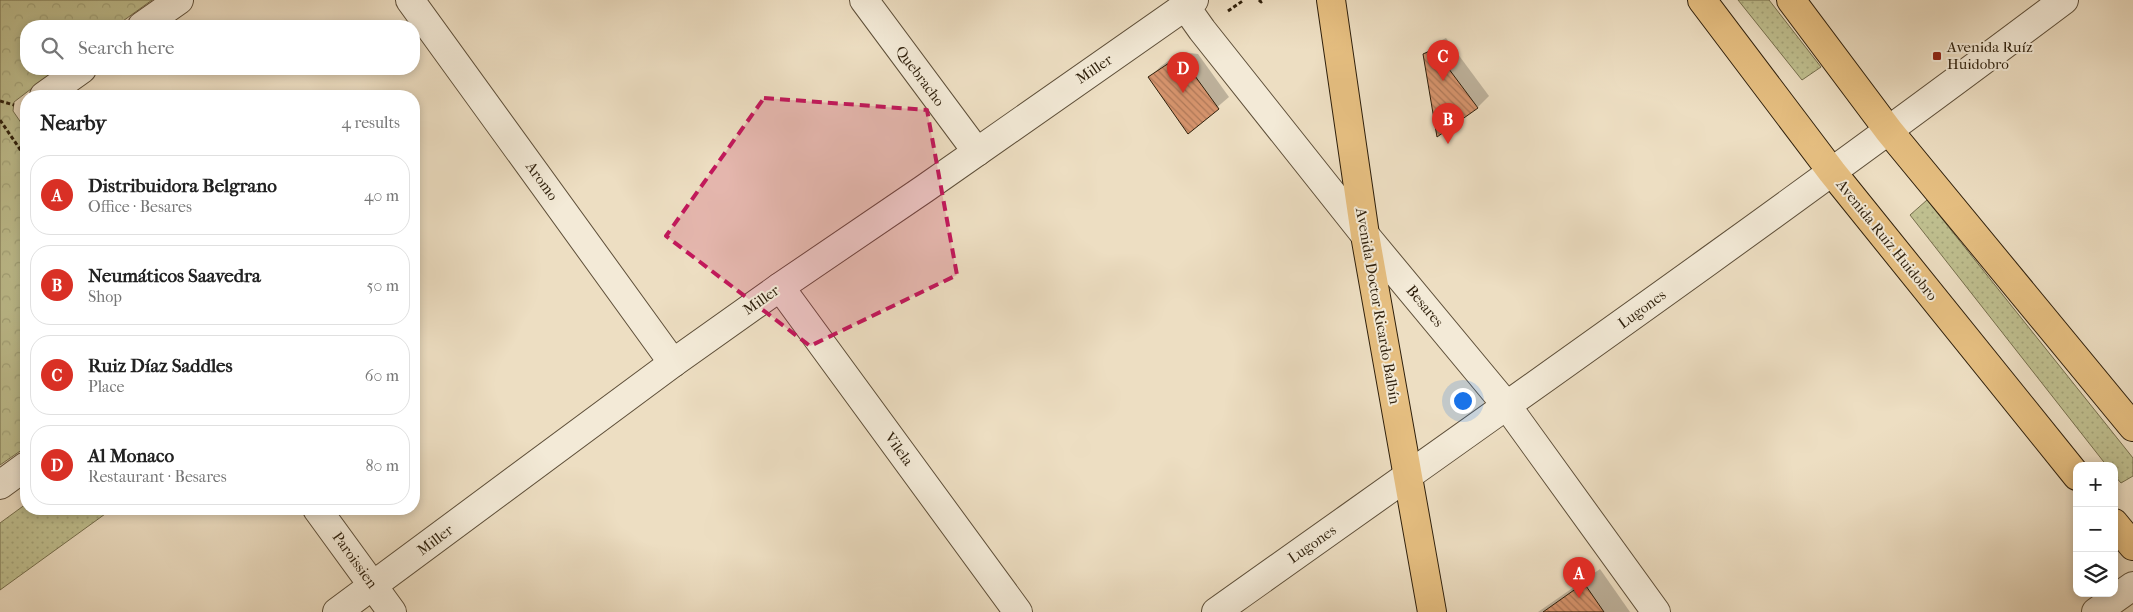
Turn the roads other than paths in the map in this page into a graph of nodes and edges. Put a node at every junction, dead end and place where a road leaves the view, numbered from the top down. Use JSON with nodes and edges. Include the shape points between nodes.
{"nodes":[{"id":1,"x":179,"y":0,"type":"edge"},
{"id":2,"x":410,"y":0,"type":"edge"},
{"id":3,"x":864,"y":0,"type":"edge"},
{"id":4,"x":1331,"y":0,"type":"edge"},
{"id":5,"x":1702,"y":0,"type":"edge"},
{"id":6,"x":1791,"y":0,"type":"edge"},
{"id":7,"x":2064,"y":0,"type":"edge"},
{"id":8,"x":1190,"y":3,"type":"edge"},
{"id":9,"x":151,"y":20,"type":"edge"},
{"id":10,"x":74,"y":75,"type":"edge"},
{"id":11,"x":52,"y":90,"type":"edge"},
{"id":12,"x":1889,"y":131,"type":"junction"},
{"id":13,"x":977,"y":152,"type":"junction"},
{"id":14,"x":1832,"y":172,"type":"junction"},
{"id":15,"x":1365,"y":235,"type":"junction"},
{"id":16,"x":780,"y":287,"type":"junction"},
{"id":17,"x":673,"y":363,"type":"junction"},
{"id":18,"x":1507,"y":406,"type":"junction"},
{"id":19,"x":2133,"y":427,"type":"edge"},
{"id":20,"x":20,"y":471,"type":"edge"},
{"id":21,"x":2073,"y":471,"type":"edge"},
{"id":22,"x":1407,"y":476,"type":"junction"},
{"id":23,"x":0,"y":486,"type":"edge"},
{"id":24,"x":321,"y":515,"type":"edge"},
{"id":25,"x":2118,"y":528,"type":"edge"},
{"id":26,"x":2133,"y":546,"type":"edge"},
{"id":27,"x":373,"y":586,"type":"junction"},
{"id":28,"x":2133,"y":586,"type":"edge"},
{"id":29,"x":337,"y":612,"type":"edge"},
{"id":30,"x":392,"y":612,"type":"edge"},
{"id":31,"x":1018,"y":612,"type":"edge"},
{"id":32,"x":1216,"y":612,"type":"edge"},
{"id":33,"x":1432,"y":612,"type":"edge"},
{"id":34,"x":1656,"y":612,"type":"edge"},
{"id":35,"x":2096,"y":612,"type":"edge"}],
"edges":[{"from":1,"to":9,"type":"street"},
{"from":2,"to":17,"type":"street","name":"Aromo"},
{"from":3,"to":13,"type":"street","name":"Quebracho"},
{"from":4,"to":15,"type":"main road","name":"Avenida Doctor Ricardo Balbín"},
{"from":5,"to":14,"type":"main road","name":"Avenida Ruiz Huidobro"},
{"from":6,"to":12,"type":"main road"},
{"from":7,"to":12,"type":"street","name":"Lugones"},
{"from":8,"to":13,"type":"street","name":"Miller"},
{"from":8,"to":15,"type":"street","name":"Besares","via":[[1202,30]]},
{"from":10,"to":11,"type":"street"},
{"from":12,"to":14,"type":"street","name":"Lugones"},
{"from":12,"to":19,"type":"main road"},
{"from":13,"to":16,"type":"street","name":"Miller"},
{"from":14,"to":18,"type":"street","name":"Lugones"},
{"from":14,"to":21,"type":"main road","name":"Avenida Ruiz Huidobro"},
{"from":15,"to":18,"type":"street","name":"Besares"},
{"from":15,"to":22,"type":"main road","name":"Avenida Doctor Ricardo Balbín"},
{"from":16,"to":17,"type":"street","name":"Miller"},
{"from":16,"to":31,"type":"street","name":"Vilela"},
{"from":17,"to":27,"type":"street","name":"Miller"},
{"from":18,"to":22,"type":"street","name":"Lugones"},
{"from":18,"to":34,"type":"street","name":"Besares"},
{"from":20,"to":23,"type":"street"},
{"from":22,"to":32,"type":"street","name":"Lugones"},
{"from":22,"to":33,"type":"main road","name":"Avenida Doctor Ricardo Balbín"},
{"from":24,"to":27,"type":"street","name":"Paroissien"},
{"from":25,"to":26,"type":"main road"},
{"from":27,"to":29,"type":"street","name":"Miller"},
{"from":27,"to":30,"type":"street","name":"Paroissien"},
{"from":28,"to":35,"type":"street"}]}
